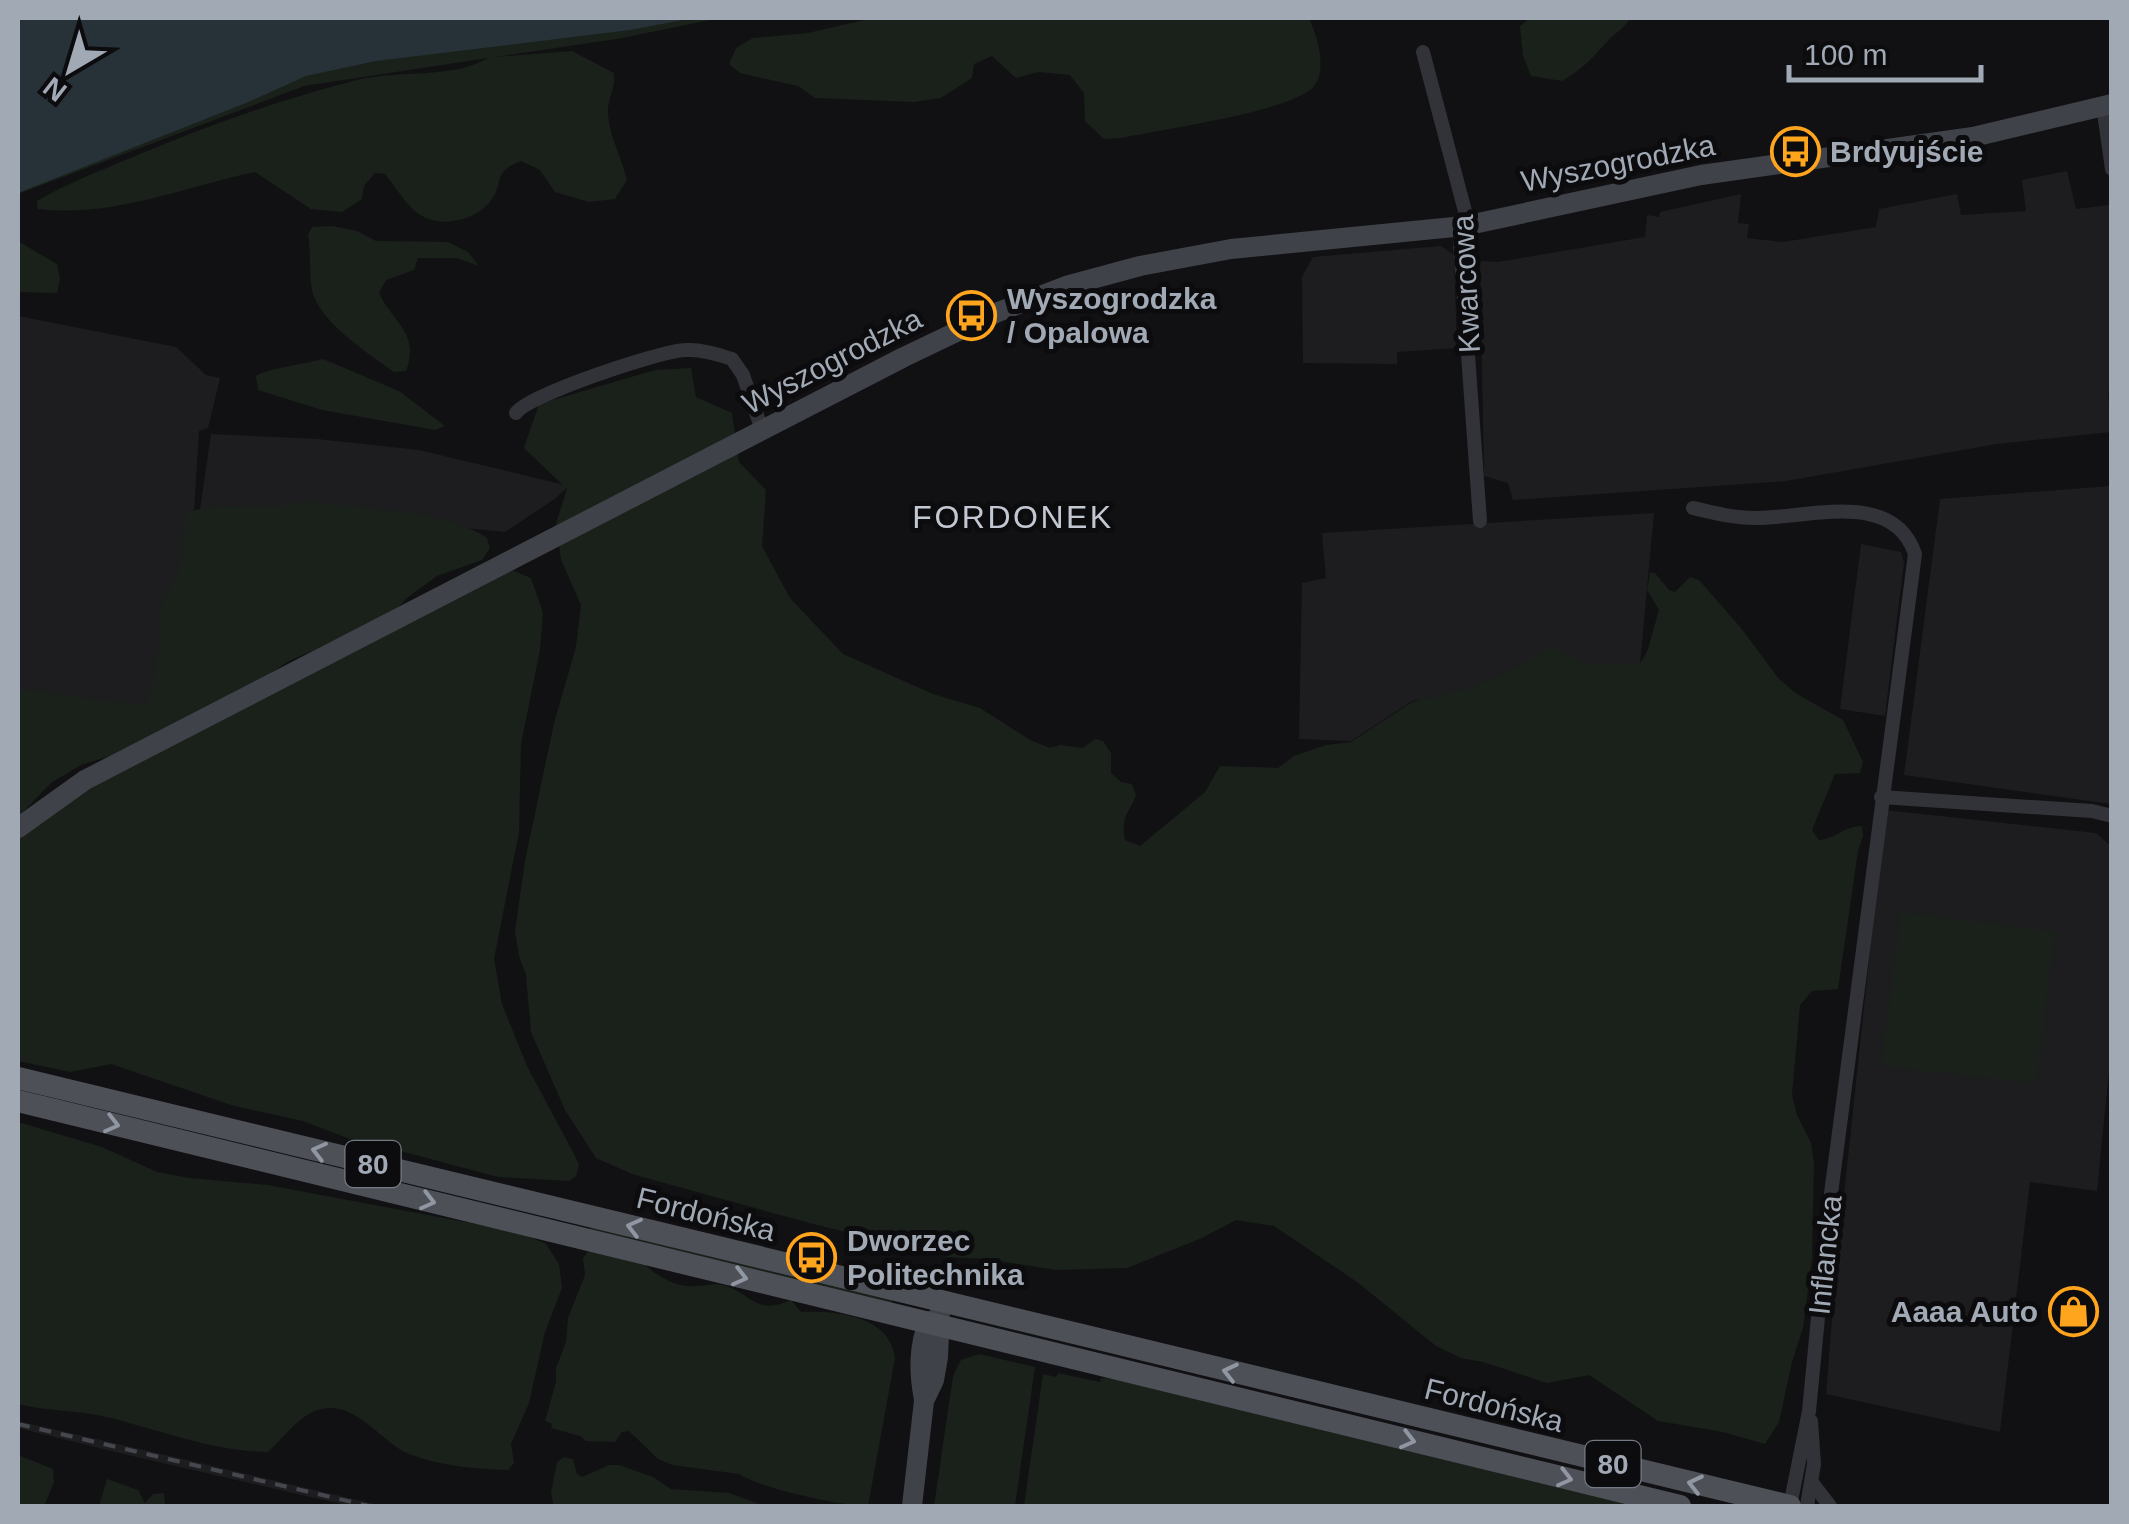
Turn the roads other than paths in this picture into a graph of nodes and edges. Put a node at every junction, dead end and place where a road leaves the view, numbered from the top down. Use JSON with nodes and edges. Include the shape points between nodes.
{"nodes":[{"id":1,"x":1423,"y":52,"type":"dead end"},
{"id":2,"x":2107,"y":105,"type":"edge"},
{"id":3,"x":2112,"y":169,"type":"edge"},
{"id":4,"x":1464,"y":226,"type":"junction"},
{"id":5,"x":516,"y":413,"type":"dead end"},
{"id":6,"x":762,"y":430,"type":"junction"},
{"id":7,"x":1693,"y":508,"type":"dead end"},
{"id":8,"x":1484,"y":519,"type":"dead end"},
{"id":9,"x":1881,"y":797,"type":"junction"},
{"id":10,"x":2112,"y":816,"type":"edge"},
{"id":11,"x":18,"y":828,"type":"edge"},
{"id":12,"x":18,"y":1078,"type":"edge"},
{"id":13,"x":18,"y":1101,"type":"edge"},
{"id":14,"x":935,"y":1317,"type":"junction"},
{"id":15,"x":977,"y":1336,"type":"junction"},
{"id":16,"x":938,"y":1357,"type":"junction"},
{"id":17,"x":924,"y":1401,"type":"junction"},
{"id":18,"x":1808,"y":1410,"type":"junction"},
{"id":19,"x":1813,"y":1484,"type":"junction"},
{"id":20,"x":912,"y":1506,"type":"edge"},
{"id":21,"x":1680,"y":1506,"type":"edge"},
{"id":22,"x":1790,"y":1506,"type":"edge"},
{"id":23,"x":1807,"y":1506,"type":"edge"},
{"id":24,"x":1830,"y":1506,"type":"edge"}],
"edges":[{"from":1,"to":4,"type":"street","name":"Kwarcowa"},
{"from":2,"to":3,"type":"street"},
{"from":2,"to":4,"type":"street","name":"Wyszogrodzka","via":[[1974,137],[1701,175]]},
{"from":4,"to":6,"type":"street","name":"Wyszogrodzka","via":[[1232,248],[1103,275],[970,324]]},
{"from":4,"to":8,"type":"street","name":"Kwarcowa","via":[[1460,244]]},
{"from":5,"to":6,"type":"street","via":[[569,385],[684,350],[732,358]]},
{"from":6,"to":11,"type":"street","name":"Wyszogrodzka","via":[[85,780]]},
{"from":7,"to":9,"type":"street","name":"Inflancka","via":[[1757,518],[1864,512],[1894,524],[1911,542],[1915,566]]},
{"from":9,"to":10,"type":"street"},
{"from":9,"to":18,"type":"street","name":"Inflancka"},
{"from":14,"to":12,"type":"main road","name":"Fordońska","number":"80","one_way":true},
{"from":13,"to":14,"type":"main road","name":"Fordońska","number":"80","one_way":true},
{"from":14,"to":15,"type":"main road","name":"Fordońska","number":"80"},
{"from":14,"to":16,"type":"street"},
{"from":14,"to":17,"type":"street","via":[[919,1373]]},
{"from":22,"to":14,"type":"main road","name":"Fordońska","number":"80","one_way":true,"via":[[1325,1394]]},
{"from":15,"to":16,"type":"street"},
{"from":15,"to":21,"type":"main road","name":"Fordońska","number":"80","one_way":true},
{"from":16,"to":17,"type":"street"},
{"from":17,"to":20,"type":"street"},
{"from":18,"to":19,"type":"street","name":"Inflancka"},
{"from":18,"to":22,"type":"street","name":"Inflancka"},
{"from":19,"to":23,"type":"street","name":"Inflancka"},
{"from":19,"to":24,"type":"street"}]}
